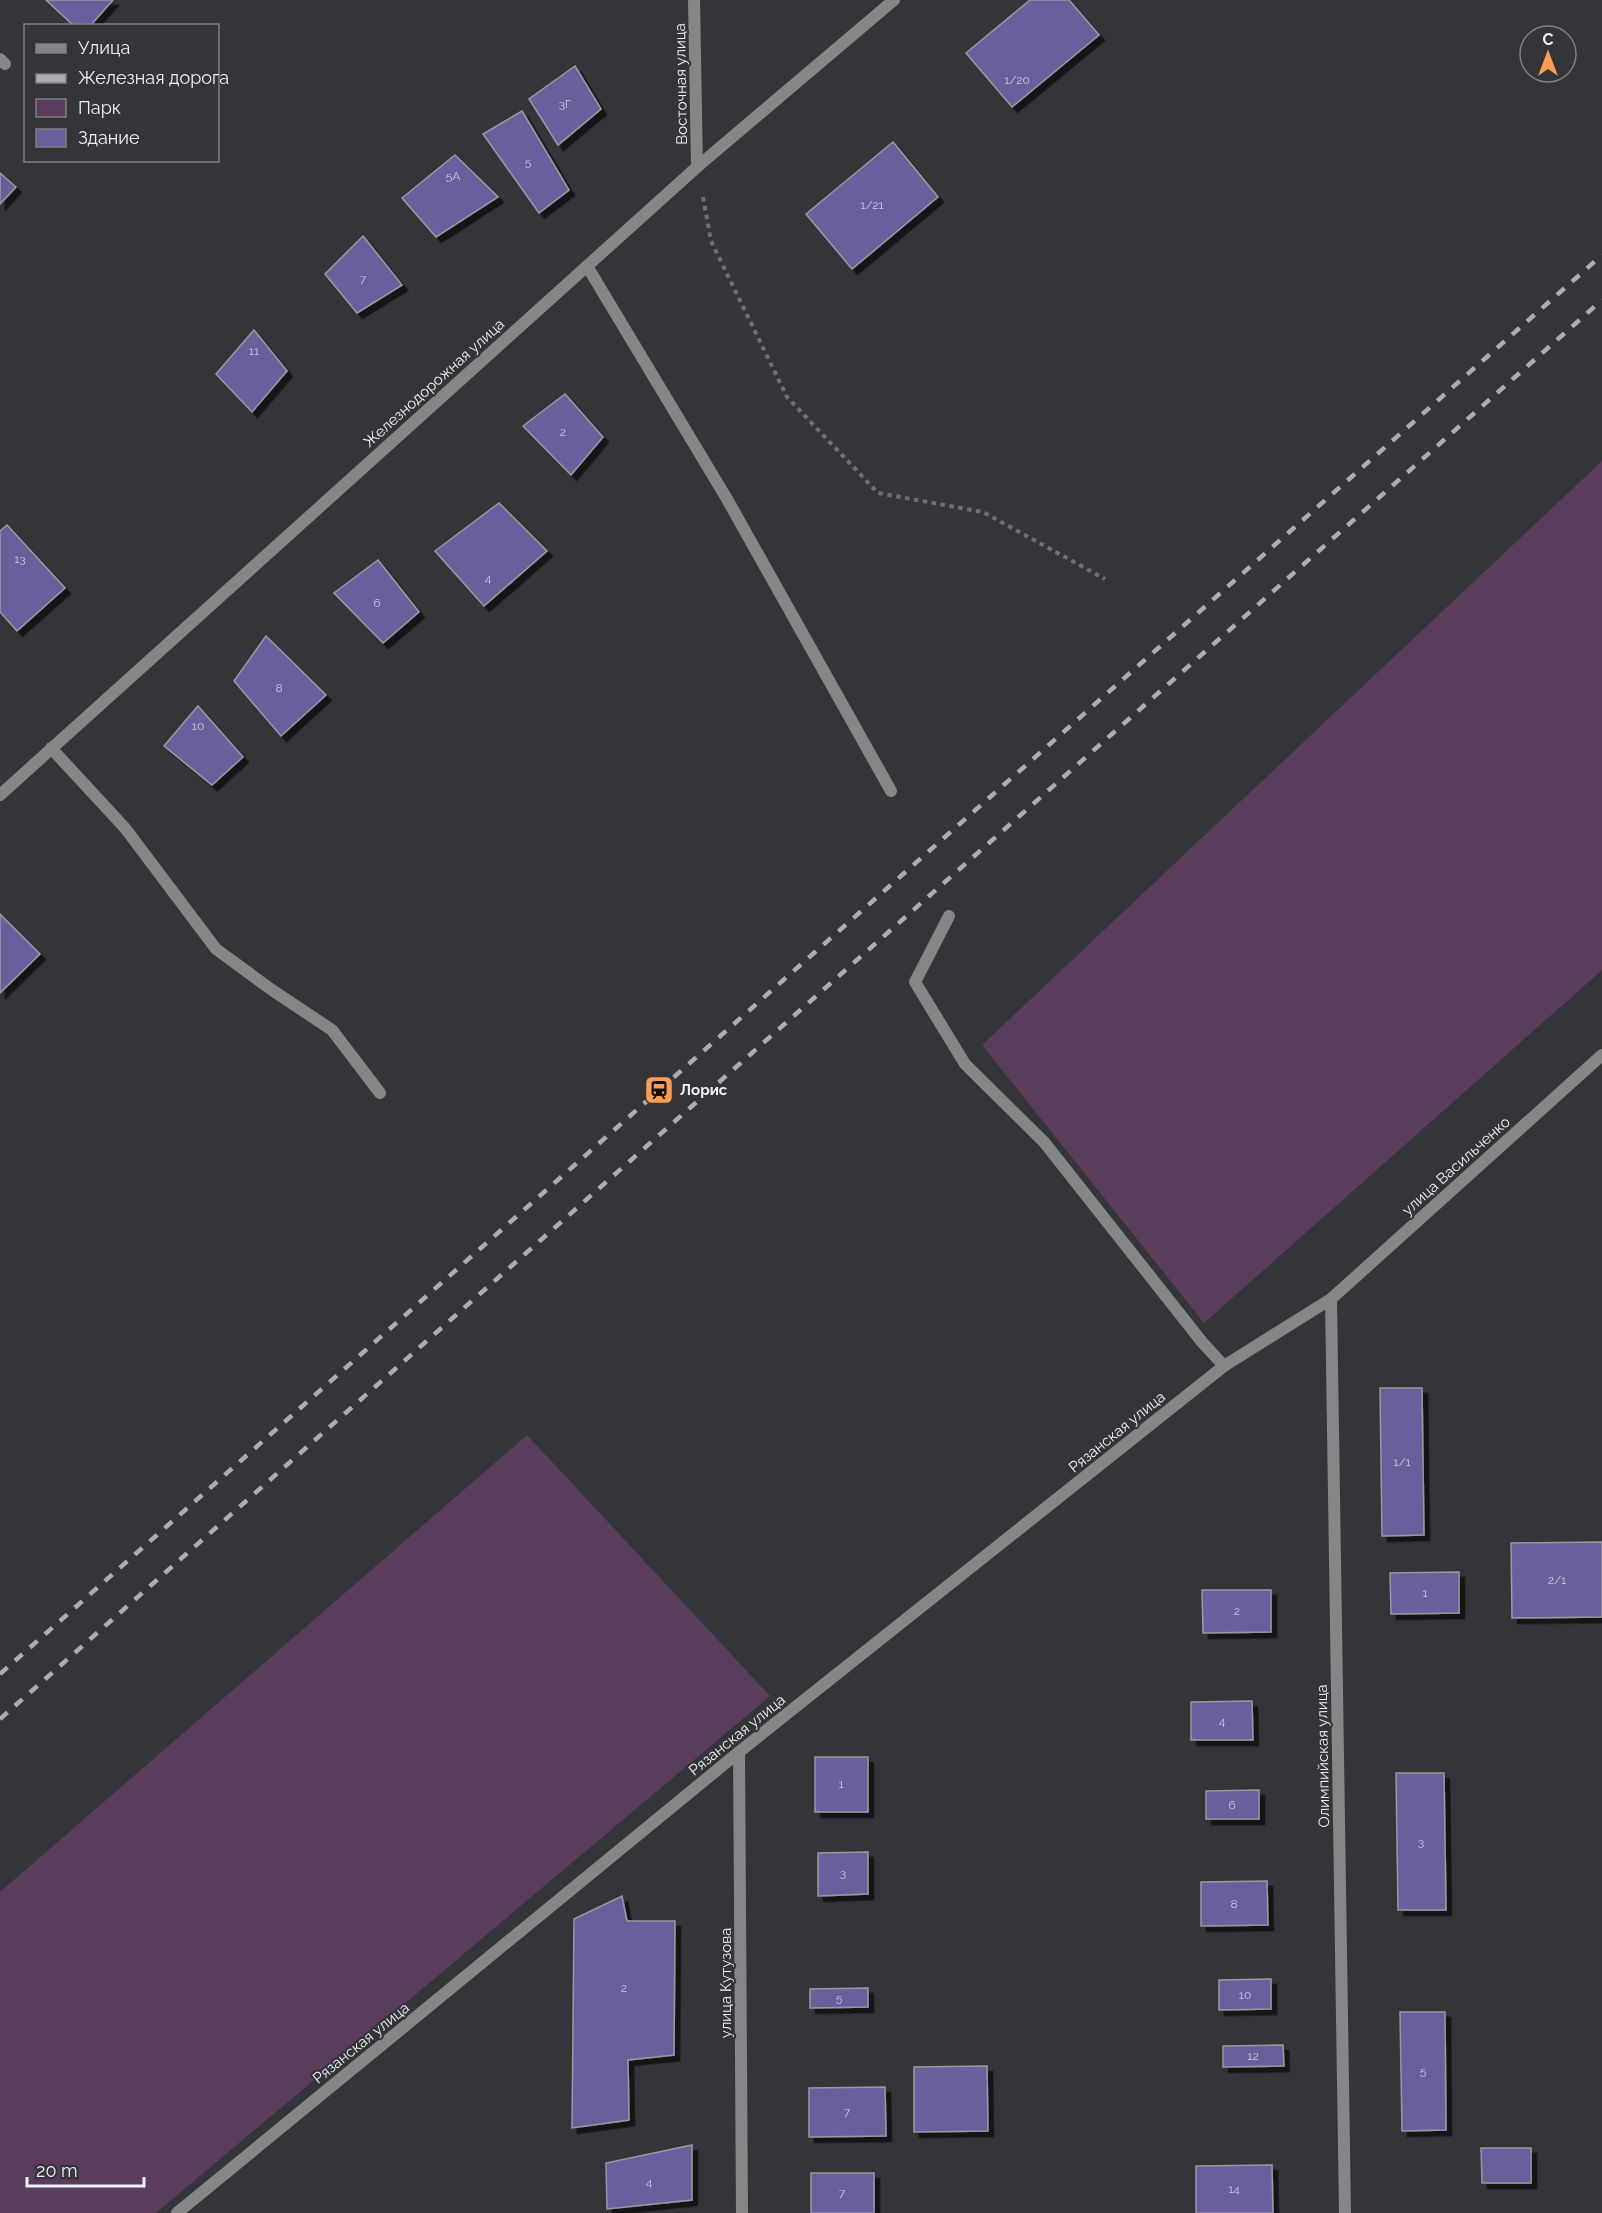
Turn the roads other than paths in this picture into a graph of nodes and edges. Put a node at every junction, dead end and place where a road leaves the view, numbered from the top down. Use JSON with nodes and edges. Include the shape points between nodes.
{"nodes":[{"id":1,"x":694,"y":0,"type":"edge"},
{"id":2,"x":894,"y":0,"type":"edge"},
{"id":3,"x":697,"y":167,"type":"junction"},
{"id":4,"x":587,"y":266,"type":"junction"},
{"id":5,"x":51,"y":748,"type":"junction"},
{"id":6,"x":891,"y":791,"type":"dead end"},
{"id":7,"x":0,"y":795,"type":"edge"},
{"id":8,"x":948,"y":916,"type":"dead end"},
{"id":9,"x":1602,"y":1055,"type":"edge"},
{"id":10,"x":380,"y":1094,"type":"dead end"},
{"id":11,"x":1331,"y":1299,"type":"junction"},
{"id":12,"x":1224,"y":1366,"type":"junction"},
{"id":13,"x":739,"y":1752,"type":"junction"},
{"id":14,"x":177,"y":2213,"type":"edge"},
{"id":15,"x":742,"y":2213,"type":"edge"},
{"id":16,"x":1345,"y":2213,"type":"edge"}],
"edges":[{"from":1,"to":3,"type":"street","name":"Восточная улица"},
{"from":2,"to":3,"type":"street","name":"Железнодорожная улица"},
{"from":3,"to":4,"type":"street","name":"Железнодорожная улица"},
{"from":4,"to":5,"type":"street","name":"Железнодорожная улица"},
{"from":4,"to":6,"type":"street","via":[[727,499]]},
{"from":5,"to":7,"type":"street","name":"Железнодорожная улица"},
{"from":5,"to":10,"type":"street","via":[[124,828],[216,949],[332,1030]]},
{"from":8,"to":12,"type":"street","via":[[915,982],[965,1064],[1044,1142]]},
{"from":9,"to":11,"type":"street","name":"улица Васильченко"},
{"from":11,"to":12,"type":"street","name":"Рязанская улица"},
{"from":11,"to":16,"type":"street","name":"Олимпийская улица"},
{"from":12,"to":13,"type":"street","name":"Рязанская улица"},
{"from":13,"to":14,"type":"street","name":"Рязанская улица"},
{"from":13,"to":15,"type":"street","name":"улица Кутузова"}]}
